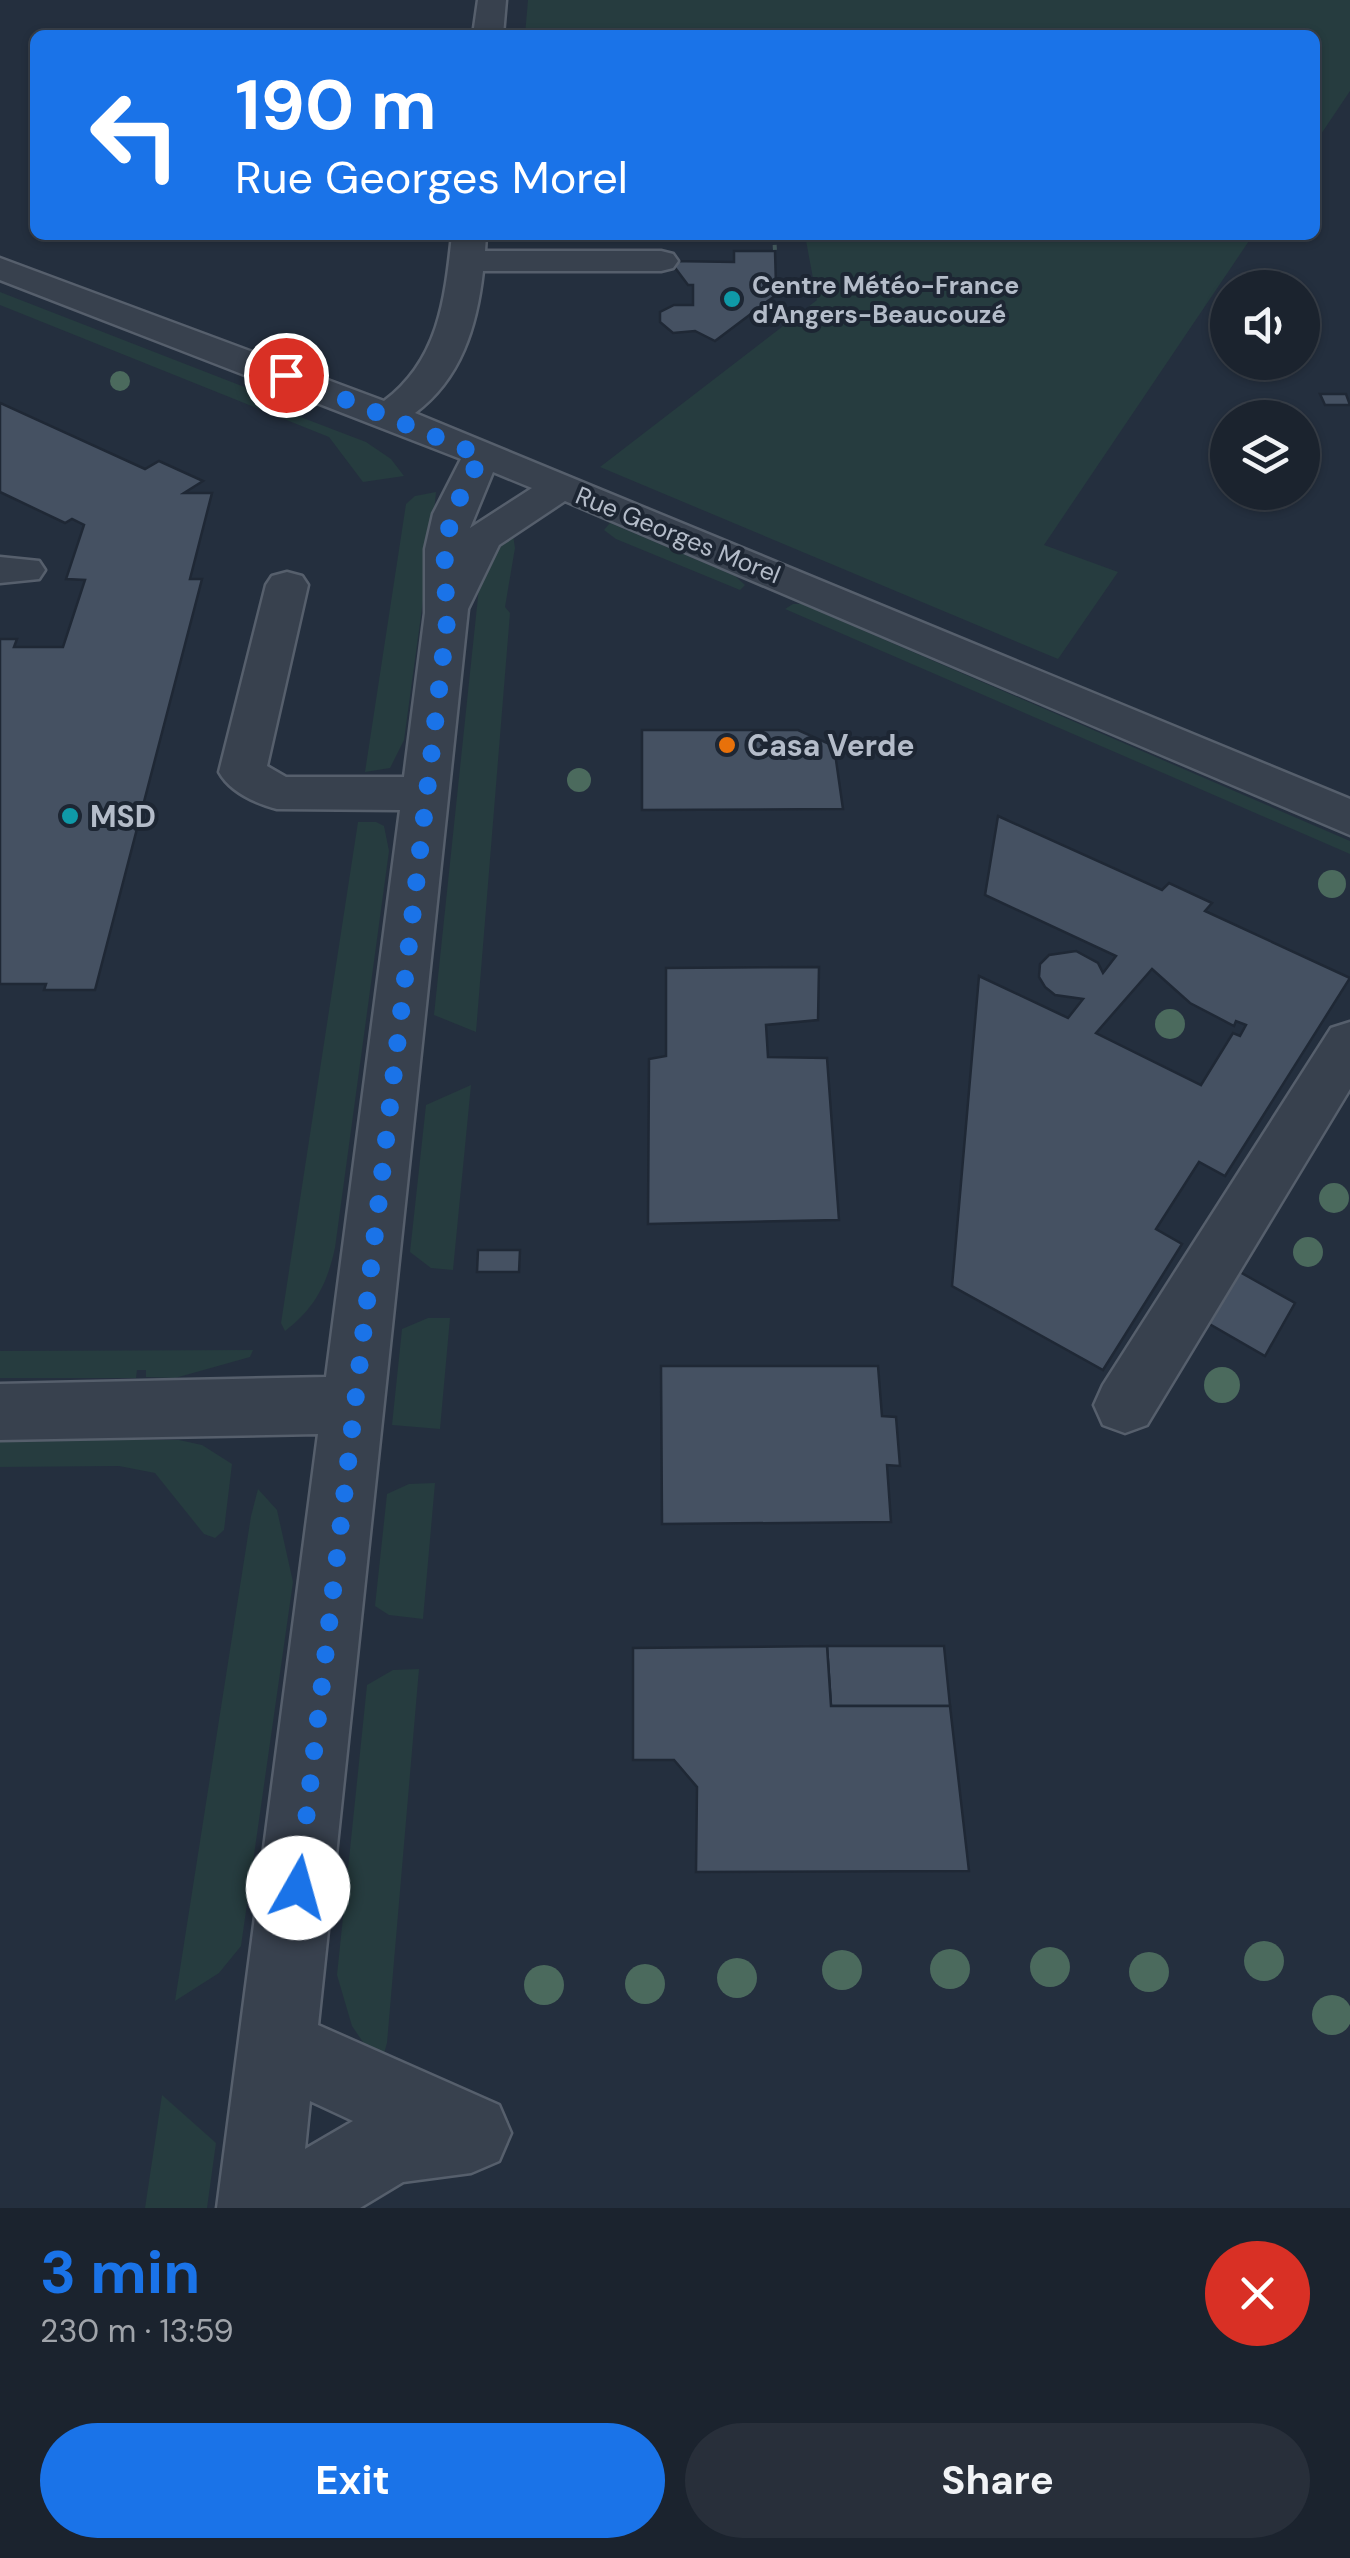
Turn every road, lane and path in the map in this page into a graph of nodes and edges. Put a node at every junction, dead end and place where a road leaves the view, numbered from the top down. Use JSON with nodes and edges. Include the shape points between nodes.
{"nodes":[{"id":1,"x":492,"y":0,"type":"edge"},
{"id":2,"x":489,"y":30,"type":"edge"},
{"id":3,"x":774,"y":240,"type":"edge"},
{"id":4,"x":468,"y":248,"type":"edge"},
{"id":5,"x":775,"y":251,"type":"dead end"},
{"id":6,"x":661,"y":261,"type":"dead end"},
{"id":7,"x":0,"y":268,"type":"edge"},
{"id":8,"x":386,"y":418,"type":"junction"},
{"id":9,"x":482,"y":456,"type":"junction"},
{"id":10,"x":560,"y":487,"type":"junction"},
{"id":11,"x":286,"y":585,"type":"dead end"},
{"id":12,"x":448,"y":613,"type":"junction"},
{"id":13,"x":426,"y":794,"type":"junction"},
{"id":14,"x":1350,"y":818,"type":"edge"},
{"id":15,"x":1350,"y":1043,"type":"edge"},
{"id":16,"x":1125,"y":1404,"type":"dead end"},
{"id":17,"x":354,"y":1405,"type":"junction"},
{"id":18,"x":0,"y":1412,"type":"edge"},
{"id":19,"x":279,"y":2047,"type":"junction"},
{"id":20,"x":258,"y":2208,"type":"edge"},
{"id":21,"x":286,"y":2208,"type":"edge"}],
"edges":[{"from":1,"to":2,"type":"street"},
{"from":3,"to":5,"type":"path"},
{"from":4,"to":6,"type":"street"},
{"from":4,"to":8,"type":"street","via":[[461,314],[435,377]]},
{"from":7,"to":8,"type":"street","name":"Rue Georges Morel"},
{"from":8,"to":9,"type":"street","name":"Rue Georges Morel"},
{"from":9,"to":10,"type":"street","name":"Rue Georges Morel"},
{"from":9,"to":12,"type":"street","via":[[448,529],[442,562]]},
{"from":10,"to":12,"type":"street","via":[[482,538]]},
{"from":10,"to":14,"type":"street","name":"Rue Georges Morel"},
{"from":11,"to":13,"type":"street","via":[[242,772],[276,794]]},
{"from":12,"to":13,"type":"street"},
{"from":13,"to":17,"type":"street"},
{"from":15,"to":16,"type":"street"},
{"from":17,"to":18,"type":"street"},
{"from":17,"to":19,"type":"street"},
{"from":19,"to":20,"type":"street"},
{"from":19,"to":21,"type":"street","via":[[471,2132],[391,2143]]}]}
